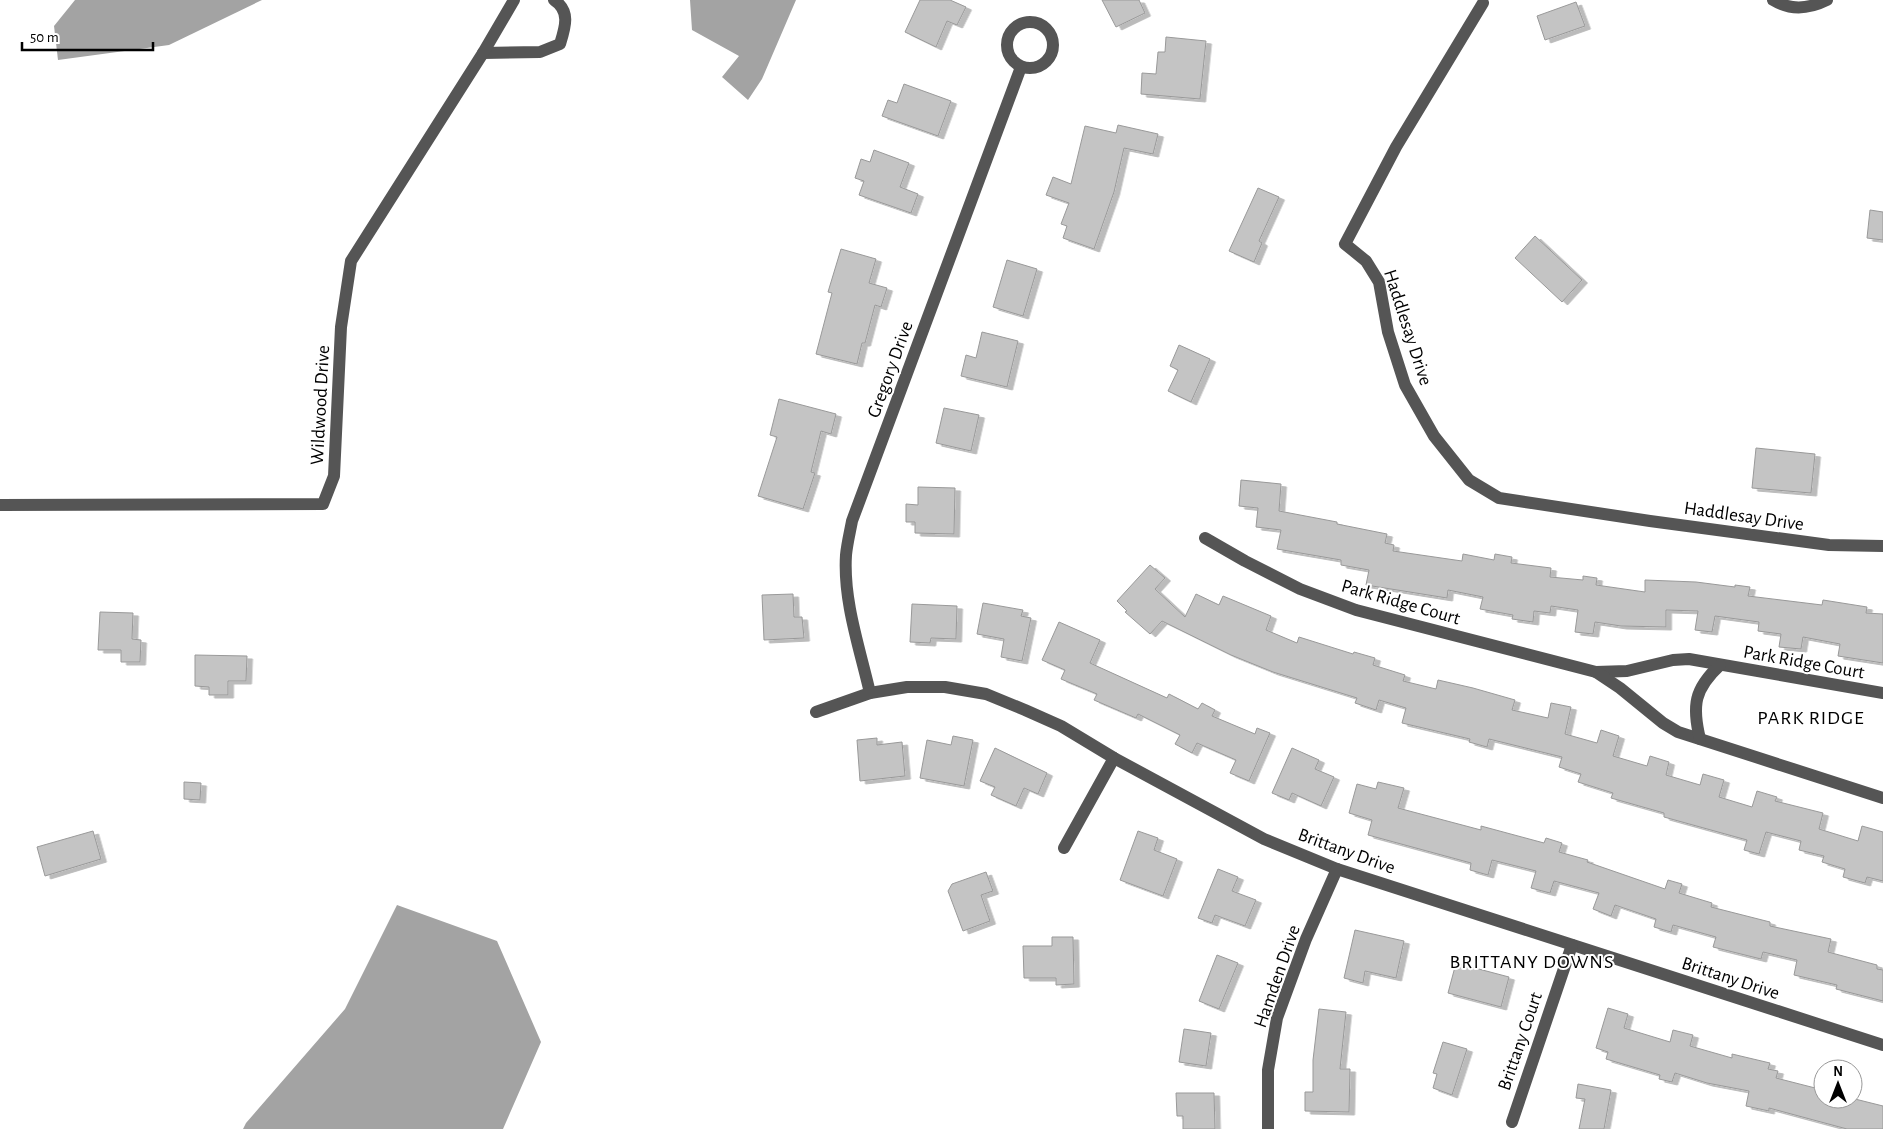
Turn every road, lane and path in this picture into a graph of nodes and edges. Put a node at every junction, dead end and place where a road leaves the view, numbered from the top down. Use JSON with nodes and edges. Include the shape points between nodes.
{"nodes":[{"id":1,"x":514,"y":0,"type":"edge"},
{"id":2,"x":554,"y":0,"type":"edge"},
{"id":3,"x":1773,"y":0,"type":"edge"},
{"id":4,"x":1827,"y":0,"type":"edge"},
{"id":5,"x":1483,"y":3,"type":"dead end"},
{"id":6,"x":483,"y":53,"type":"junction"},
{"id":7,"x":1021,"y":67,"type":"dead end"},
{"id":8,"x":0,"y":505,"type":"edge"},
{"id":9,"x":1205,"y":538,"type":"dead end"},
{"id":10,"x":1883,"y":546,"type":"edge"},
{"id":11,"x":1720,"y":665,"type":"junction"},
{"id":12,"x":1596,"y":672,"type":"junction"},
{"id":13,"x":870,"y":693,"type":"junction"},
{"id":14,"x":1883,"y":693,"type":"edge"},
{"id":15,"x":816,"y":712,"type":"dead end"},
{"id":16,"x":1700,"y":739,"type":"junction"},
{"id":17,"x":1114,"y":758,"type":"junction"},
{"id":18,"x":1883,"y":798,"type":"edge"},
{"id":19,"x":1064,"y":848,"type":"dead end"},
{"id":20,"x":1337,"y":869,"type":"junction"},
{"id":21,"x":1572,"y":945,"type":"junction"},
{"id":22,"x":1883,"y":1045,"type":"edge"},
{"id":23,"x":1512,"y":1122,"type":"dead end"},
{"id":24,"x":1268,"y":1129,"type":"edge"}],
"edges":[{"from":1,"to":6,"type":"street","name":"Wildwood Drive"},
{"from":2,"to":6,"type":"street","via":[[560,4],[566,24],[560,44],[540,52]]},
{"from":3,"to":4,"type":"street","via":[[1793,8],[1807,8]]},
{"from":5,"to":10,"type":"street","name":"Haddlesay Drive","via":[[1396,147],[1345,244],[1366,261],[1379,282],[1388,332],[1405,385],[1434,436],[1469,480],[1500,498],[1830,545]]},
{"from":6,"to":8,"type":"street","name":"Wildwood Drive","via":[[351,261],[341,327],[334,476],[323,504]]},
{"from":7,"to":13,"type":"street","name":"Gregory Drive","via":[[852,521],[846,556],[847,587]]},
{"from":9,"to":12,"type":"street","name":"Park Ridge Court","via":[[1300,589],[1356,610]]},
{"from":11,"to":12,"type":"street","name":"Park Ridge Court","via":[[1673,660],[1627,671]]},
{"from":11,"to":14,"type":"street","name":"Park Ridge Court"},
{"from":11,"to":16,"type":"street","name":"Park Ridge Court","via":[[1707,677],[1697,699],[1696,722]]},
{"from":12,"to":16,"type":"street","name":"Park Ridge Court","via":[[1663,724]]},
{"from":13,"to":15,"type":"street","name":"Brittany Drive"},
{"from":13,"to":17,"type":"street","name":"Brittany Drive","via":[[907,687],[944,687],[986,694],[1061,726]]},
{"from":16,"to":18,"type":"street","name":"Park Ridge Court"},
{"from":17,"to":19,"type":"street"},
{"from":17,"to":20,"type":"street","name":"Brittany Drive","via":[[1264,839]]},
{"from":20,"to":21,"type":"street","name":"Brittany Drive"},
{"from":20,"to":24,"type":"street","name":"Hamden Drive","via":[[1306,939],[1278,1018],[1268,1070]]},
{"from":21,"to":22,"type":"street","name":"Brittany Drive"},
{"from":21,"to":23,"type":"street","name":"Brittany Court"}]}
